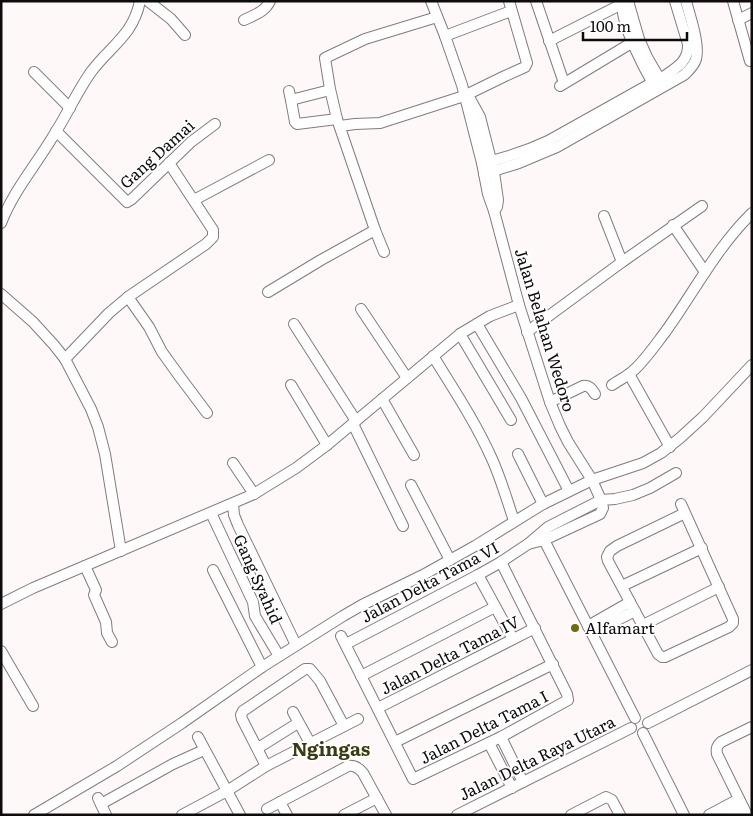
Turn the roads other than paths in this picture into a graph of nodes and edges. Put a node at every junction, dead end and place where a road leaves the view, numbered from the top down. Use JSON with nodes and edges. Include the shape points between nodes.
{"nodes":[{"id":1,"x":140,"y":1,"type":"edge"},
{"id":2,"x":148,"y":1,"type":"edge"},
{"id":3,"x":270,"y":1,"type":"edge"},
{"id":4,"x":431,"y":1,"type":"edge"},
{"id":5,"x":675,"y":1,"type":"edge"},
{"id":6,"x":686,"y":1,"type":"edge"},
{"id":7,"x":733,"y":1,"type":"edge"},
{"id":8,"x":537,"y":2,"type":"edge"},
{"id":9,"x":626,"y":2,"type":"edge"},
{"id":10,"x":510,"y":6,"type":"edge"},
{"id":11,"x":752,"y":13,"type":"edge"},
{"id":12,"x":437,"y":17,"type":"junction"},
{"id":13,"x":244,"y":20,"type":"dead end"},
{"id":14,"x":738,"y":20,"type":"junction"},
{"id":15,"x":185,"y":35,"type":"dead end"},
{"id":16,"x":445,"y":36,"type":"junction"},
{"id":17,"x":635,"y":40,"type":"junction"},
{"id":18,"x":549,"y":41,"type":"junction"},
{"id":19,"x":750,"y":55,"type":"edge"},
{"id":20,"x":34,"y":72,"type":"dead end"},
{"id":21,"x":658,"y":84,"type":"junction"},
{"id":22,"x":330,"y":90,"type":"junction"},
{"id":23,"x":466,"y":96,"type":"junction"},
{"id":24,"x":70,"y":108,"type":"junction"},
{"id":25,"x":338,"y":122,"type":"junction"},
{"id":26,"x":215,"y":124,"type":"dead end"},
{"id":27,"x":56,"y":132,"type":"junction"},
{"id":28,"x":269,"y":160,"type":"dead end"},
{"id":29,"x":486,"y":162,"type":"junction"},
{"id":30,"x":169,"y":163,"type":"junction"},
{"id":31,"x":489,"y":173,"type":"junction"},
{"id":32,"x":194,"y":200,"type":"junction"},
{"id":33,"x":702,"y":206,"type":"dead end"},
{"id":34,"x":752,"y":213,"type":"edge"},
{"id":35,"x":604,"y":216,"type":"dead end"},
{"id":36,"x":1,"y":223,"type":"edge"},
{"id":37,"x":673,"y":225,"type":"junction"},
{"id":38,"x":375,"y":230,"type":"junction"},
{"id":39,"x":384,"y":252,"type":"dead end"},
{"id":40,"x":622,"y":262,"type":"junction"},
{"id":41,"x":705,"y":272,"type":"junction"},
{"id":42,"x":268,"y":292,"type":"dead end"},
{"id":43,"x":1,"y":294,"type":"edge"},
{"id":44,"x":128,"y":297,"type":"junction"},
{"id":45,"x":519,"y":305,"type":"junction"},
{"id":46,"x":361,"y":309,"type":"dead end"},
{"id":47,"x":294,"y":324,"type":"dead end"},
{"id":48,"x":476,"y":324,"type":"junction"},
{"id":49,"x":527,"y":332,"type":"junction"},
{"id":50,"x":460,"y":334,"type":"junction"},
{"id":51,"x":433,"y":356,"type":"junction"},
{"id":52,"x":65,"y":359,"type":"junction"},
{"id":53,"x":752,"y":365,"type":"edge"},
{"id":54,"x":629,"y":374,"type":"junction"},
{"id":55,"x":407,"y":378,"type":"junction"},
{"id":56,"x":291,"y":385,"type":"dead end"},
{"id":57,"x":612,"y":385,"type":"dead end"},
{"id":58,"x":595,"y":394,"type":"dead end"},
{"id":59,"x":382,"y":399,"type":"junction"},
{"id":60,"x":550,"y":402,"type":"junction"},
{"id":61,"x":208,"y":414,"type":"dead end"},
{"id":62,"x":511,"y":420,"type":"dead end"},
{"id":63,"x":354,"y":422,"type":"junction"},
{"id":64,"x":327,"y":445,"type":"junction"},
{"id":65,"x":670,"y":447,"type":"junction"},
{"id":66,"x":518,"y":454,"type":"dead end"},
{"id":67,"x":414,"y":455,"type":"dead end"},
{"id":68,"x":233,"y":462,"type":"dead end"},
{"id":69,"x":676,"y":473,"type":"dead end"},
{"id":70,"x":592,"y":480,"type":"junction"},
{"id":71,"x":411,"y":485,"type":"dead end"},
{"id":72,"x":569,"y":491,"type":"junction"},
{"id":73,"x":254,"y":494,"type":"junction"},
{"id":74,"x":601,"y":500,"type":"junction"},
{"id":75,"x":233,"y":504,"type":"junction"},
{"id":76,"x":543,"y":504,"type":"junction"},
{"id":77,"x":211,"y":513,"type":"junction"},
{"id":78,"x":514,"y":520,"type":"junction"},
{"id":79,"x":403,"y":526,"type":"dead end"},
{"id":80,"x":542,"y":537,"type":"junction"},
{"id":81,"x":702,"y":548,"type":"junction"},
{"id":82,"x":121,"y":551,"type":"junction"},
{"id":83,"x":450,"y":560,"type":"junction"},
{"id":84,"x":501,"y":562,"type":"junction"},
{"id":85,"x":85,"y":566,"type":"junction"},
{"id":86,"x":213,"y":570,"type":"dead end"},
{"id":87,"x":478,"y":575,"type":"junction"},
{"id":88,"x":622,"y":586,"type":"junction"},
{"id":89,"x":719,"y":587,"type":"junction"},
{"id":90,"x":1,"y":604,"type":"edge"},
{"id":91,"x":633,"y":606,"type":"junction"},
{"id":92,"x":496,"y":607,"type":"junction"},
{"id":93,"x":643,"y":625,"type":"junction"},
{"id":94,"x":536,"y":628,"type":"junction"},
{"id":95,"x":590,"y":630,"type":"junction"},
{"id":96,"x":513,"y":639,"type":"junction"},
{"id":97,"x":112,"y":642,"type":"dead end"},
{"id":98,"x":296,"y":646,"type":"junction"},
{"id":99,"x":1,"y":651,"type":"edge"},
{"id":100,"x":279,"y":656,"type":"junction"},
{"id":101,"x":553,"y":664,"type":"junction"},
{"id":102,"x":262,"y":668,"type":"junction"},
{"id":103,"x":752,"y":670,"type":"edge"},
{"id":104,"x":361,"y":676,"type":"junction"},
{"id":105,"x":33,"y":706,"type":"dead end"},
{"id":106,"x":378,"y":708,"type":"junction"},
{"id":107,"x":293,"y":712,"type":"dead end"},
{"id":108,"x":635,"y":718,"type":"junction"},
{"id":109,"x":358,"y":719,"type":"dead end"},
{"id":110,"x":298,"y":723,"type":"junction"},
{"id":111,"x":648,"y":723,"type":"junction"},
{"id":112,"x":344,"y":726,"type":"junction"},
{"id":113,"x":752,"y":727,"type":"edge"},
{"id":114,"x":631,"y":728,"type":"junction"},
{"id":115,"x":643,"y":734,"type":"junction"},
{"id":116,"x":501,"y":737,"type":"junction"},
{"id":117,"x":395,"y":742,"type":"junction"},
{"id":118,"x":310,"y":743,"type":"junction"},
{"id":119,"x":489,"y":743,"type":"junction"},
{"id":120,"x":258,"y":748,"type":"junction"},
{"id":121,"x":266,"y":766,"type":"junction"},
{"id":122,"x":523,"y":782,"type":"junction"},
{"id":123,"x":512,"y":788,"type":"junction"},
{"id":124,"x":227,"y":791,"type":"junction"},
{"id":125,"x":377,"y":798,"type":"junction"},
{"id":126,"x":280,"y":802,"type":"junction"},
{"id":127,"x":743,"y":807,"type":"edge"},
{"id":128,"x":267,"y":809,"type":"dead end"},
{"id":129,"x":34,"y":815,"type":"edge"},
{"id":130,"x":106,"y":815,"type":"edge"},
{"id":131,"x":182,"y":815,"type":"edge"},
{"id":132,"x":240,"y":815,"type":"edge"},
{"id":133,"x":287,"y":815,"type":"edge"},
{"id":134,"x":344,"y":815,"type":"edge"},
{"id":135,"x":386,"y":815,"type":"edge"},
{"id":136,"x":457,"y":815,"type":"edge"},
{"id":137,"x":570,"y":815,"type":"edge"},
{"id":138,"x":620,"y":815,"type":"edge"},
{"id":139,"x":684,"y":815,"type":"edge"},
{"id":140,"x":709,"y":815,"type":"edge"},
{"id":141,"x":728,"y":815,"type":"edge"}],
"edges":[{"from":1,"to":24,"type":"street","via":[[132,25],[90,73]]},
{"from":2,"to":15,"type":"street"},
{"from":3,"to":13,"type":"street","via":[[267,8]]},
{"from":4,"to":12,"type":"street","name":"Jalan Belahan Wedoro"},
{"from":5,"to":21,"type":"street","via":[[688,53],[680,65]]},
{"from":6,"to":21,"type":"street","via":[[697,49],[696,59],[684,75]]},
{"from":7,"to":14,"type":"street"},
{"from":8,"to":18,"type":"street"},
{"from":9,"to":17,"type":"street"},
{"from":9,"to":18,"type":"street"},
{"from":10,"to":16,"type":"street"},
{"from":10,"to":23,"type":"street","via":[[526,66]]},
{"from":11,"to":14,"type":"street"},
{"from":12,"to":16,"type":"street","name":"Jalan Belahan Wedoro"},
{"from":12,"to":22,"type":"street","via":[[365,39],[325,58]]},
{"from":14,"to":19,"type":"street"},
{"from":16,"to":23,"type":"street","name":"Jalan Belahan Wedoro"},
{"from":17,"to":18,"type":"street","via":[[562,85]]},
{"from":17,"to":21,"type":"street","via":[[647,57]]},
{"from":20,"to":24,"type":"street"},
{"from":21,"to":29,"type":"street","via":[[533,148]]},
{"from":21,"to":31,"type":"street","via":[[557,147]]},
{"from":22,"to":25,"type":"street"},
{"from":22,"to":25,"type":"street","via":[[290,95],[296,124]]},
{"from":23,"to":25,"type":"street","via":[[380,123]]},
{"from":23,"to":29,"type":"street","name":"Jalan Belahan Wedoro"},
{"from":24,"to":27,"type":"street"},
{"from":25,"to":38,"type":"street"},
{"from":26,"to":30,"type":"street","name":"Gang Damai"},
{"from":27,"to":30,"type":"street","name":"Gang Damai","via":[[127,202]]},
{"from":27,"to":36,"type":"street"},
{"from":28,"to":32,"type":"street"},
{"from":29,"to":31,"type":"street","name":"Jalan Belahan Wedoro"},
{"from":30,"to":32,"type":"street"},
{"from":31,"to":45,"type":"street","name":"Jalan Belahan Wedoro","via":[[488,194]]},
{"from":32,"to":44,"type":"street","via":[[213,230],[212,239]]},
{"from":33,"to":37,"type":"street"},
{"from":34,"to":41,"type":"street"},
{"from":35,"to":40,"type":"street"},
{"from":37,"to":40,"type":"street"},
{"from":37,"to":41,"type":"street"},
{"from":38,"to":39,"type":"street"},
{"from":38,"to":42,"type":"street"},
{"from":40,"to":49,"type":"street"},
{"from":41,"to":54,"type":"street","via":[[660,339]]},
{"from":43,"to":52,"type":"street","via":[[45,334]]},
{"from":44,"to":52,"type":"street"},
{"from":44,"to":61,"type":"street","via":[[171,366]]},
{"from":45,"to":48,"type":"street"},
{"from":45,"to":49,"type":"street","name":"Jalan Belahan Wedoro"},
{"from":46,"to":55,"type":"street"},
{"from":47,"to":63,"type":"street"},
{"from":48,"to":50,"type":"street"},
{"from":48,"to":72,"type":"street","via":[[521,398]]},
{"from":49,"to":60,"type":"street","name":"Jalan Belahan Wedoro"},
{"from":50,"to":51,"type":"street"},
{"from":50,"to":62,"type":"street"},
{"from":51,"to":55,"type":"street"},
{"from":51,"to":78,"type":"street","via":[[487,450]]},
{"from":52,"to":82,"type":"street","via":[[98,427]]},
{"from":53,"to":65,"type":"street"},
{"from":54,"to":57,"type":"street"},
{"from":54,"to":65,"type":"street"},
{"from":55,"to":59,"type":"street"},
{"from":56,"to":64,"type":"street"},
{"from":58,"to":60,"type":"street","via":[[591,388],[583,386]]},
{"from":59,"to":63,"type":"street"},
{"from":59,"to":67,"type":"street"},
{"from":60,"to":70,"type":"street","name":"Jalan Belahan Wedoro","via":[[568,442]]},
{"from":63,"to":64,"type":"street"},
{"from":63,"to":79,"type":"street"},
{"from":64,"to":73,"type":"street"},
{"from":65,"to":70,"type":"street","via":[[652,459]]},
{"from":66,"to":76,"type":"street"},
{"from":68,"to":73,"type":"street"},
{"from":69,"to":74,"type":"street","via":[[633,495]]},
{"from":70,"to":72,"type":"street"},
{"from":70,"to":74,"type":"street","name":"Jalan Belahan Wedoro"},
{"from":71,"to":83,"type":"street"},
{"from":72,"to":76,"type":"street"},
{"from":73,"to":75,"type":"street"},
{"from":74,"to":80,"type":"street","name":"Jalan Delta Tama VI","via":[[601,513]]},
{"from":75,"to":77,"type":"street"},
{"from":75,"to":98,"type":"street","via":[[238,525]]},
{"from":76,"to":78,"type":"street"},
{"from":77,"to":82,"type":"street"},
{"from":77,"to":100,"type":"street","name":"Gang Syahid","via":[[253,602],[255,616]]},
{"from":78,"to":83,"type":"street"},
{"from":80,"to":84,"type":"street","name":"Jalan Delta Tama VI"},
{"from":80,"to":95,"type":"street"},
{"from":81,"to":88,"type":"street"},
{"from":81,"to":88,"type":"street","via":[[683,508],[608,553],[607,558]]},
{"from":81,"to":89,"type":"street"},
{"from":82,"to":85,"type":"street"},
{"from":83,"to":98,"type":"street","via":[[362,605]]},
{"from":84,"to":87,"type":"street","name":"Jalan Delta Tama VI"},
{"from":84,"to":94,"type":"street"},
{"from":85,"to":90,"type":"street"},
{"from":85,"to":97,"type":"street"},
{"from":86,"to":102,"type":"street"},
{"from":87,"to":92,"type":"street"},
{"from":87,"to":104,"type":"street","name":"Jalan Delta Tama VI","via":[[343,640]]},
{"from":88,"to":91,"type":"street"},
{"from":89,"to":93,"type":"street"},
{"from":89,"to":93,"type":"street","via":[[733,619],[729,627],[662,657]]},
{"from":91,"to":93,"type":"street"},
{"from":91,"to":95,"type":"street"},
{"from":92,"to":96,"type":"street"},
{"from":92,"to":104,"type":"street"},
{"from":94,"to":96,"type":"street","name":"Jalan Delta Tama IV"},
{"from":94,"to":101,"type":"street"},
{"from":95,"to":108,"type":"street"},
{"from":96,"to":106,"type":"street","name":"Jalan Delta Tama IV"},
{"from":98,"to":100,"type":"street"},
{"from":99,"to":105,"type":"street"},
{"from":100,"to":102,"type":"street"},
{"from":101,"to":116,"type":"street","name":"Jalan Delta Tama I","via":[[568,700]]},
{"from":101,"to":117,"type":"street"},
{"from":102,"to":129,"type":"street","via":[[118,766]]},
{"from":103,"to":111,"type":"street"},
{"from":104,"to":106,"type":"street"},
{"from":106,"to":117,"type":"street"},
{"from":107,"to":110,"type":"street"},
{"from":108,"to":111,"type":"street","via":[[641,717]]},
{"from":108,"to":114,"type":"street"},
{"from":109,"to":112,"type":"street"},
{"from":110,"to":118,"type":"street"},
{"from":110,"to":120,"type":"street"},
{"from":111,"to":115,"type":"street"},
{"from":112,"to":118,"type":"street"},
{"from":112,"to":120,"type":"street","via":[[320,681],[307,668],[242,712],[242,719]]},
{"from":113,"to":127,"type":"street","via":[[721,742],[716,749]]},
{"from":114,"to":115,"type":"street","via":[[634,733]]},
{"from":114,"to":122,"type":"street","name":"Jalan Delta Raya Utara"},
{"from":115,"to":139,"type":"street"},
{"from":116,"to":119,"type":"street","name":"Jalan Delta Tama I"},
{"from":116,"to":122,"type":"street"},
{"from":117,"to":119,"type":"street","name":"Jalan Delta Tama I","via":[[413,779]]},
{"from":118,"to":121,"type":"street"},
{"from":119,"to":123,"type":"street"},
{"from":120,"to":121,"type":"street"},
{"from":121,"to":124,"type":"street"},
{"from":122,"to":123,"type":"street","name":"Jalan Delta Raya Utara"},
{"from":123,"to":136,"type":"street","name":"Jalan Delta Raya Utara"},
{"from":124,"to":130,"type":"street","via":[[201,743],[173,764],[100,801]]},
{"from":124,"to":131,"type":"street"},
{"from":124,"to":132,"type":"street"},
{"from":125,"to":126,"type":"street","via":[[363,773],[351,766]]},
{"from":125,"to":134,"type":"street"},
{"from":125,"to":135,"type":"street"},
{"from":126,"to":128,"type":"street"},
{"from":126,"to":133,"type":"street"},
{"from":127,"to":140,"type":"street"},
{"from":127,"to":141,"type":"street"},
{"from":137,"to":138,"type":"street","via":[[606,797],[612,800]]}]}
